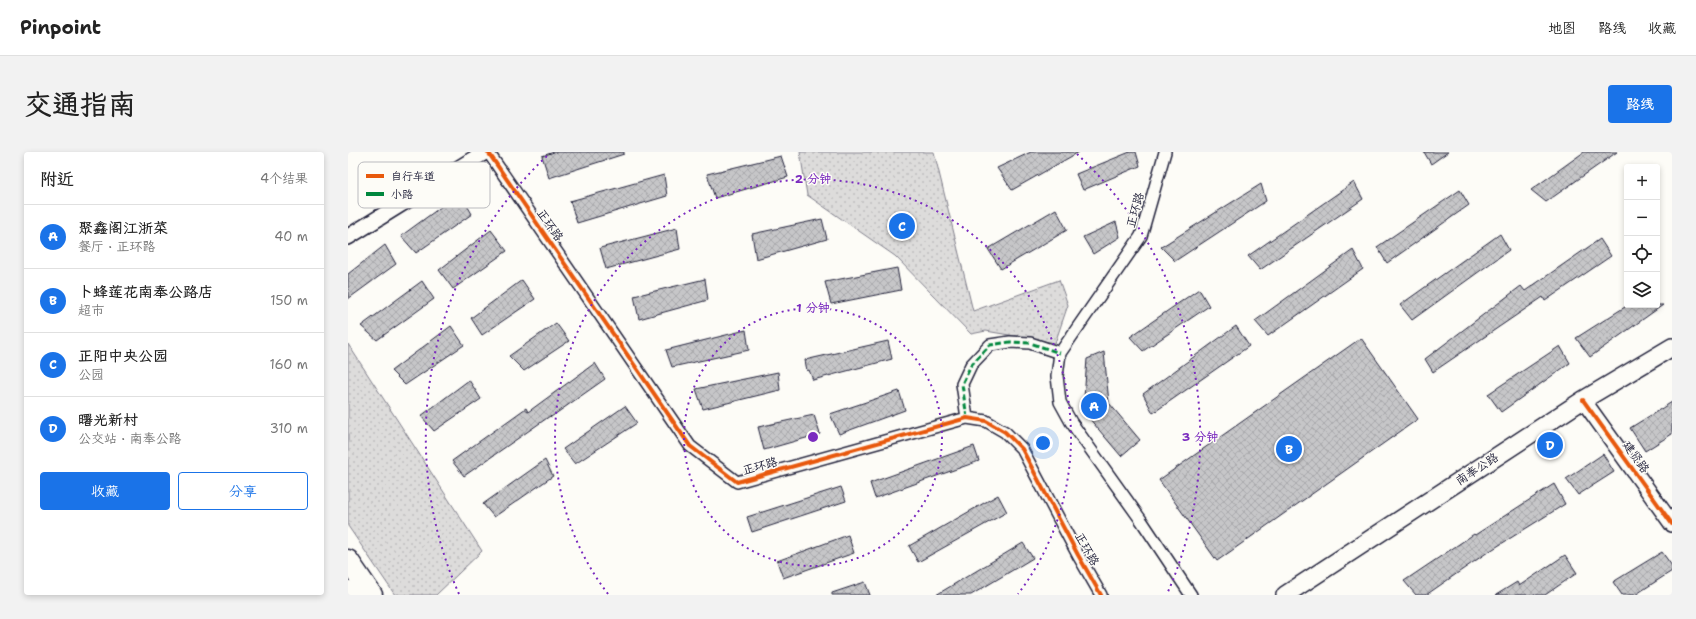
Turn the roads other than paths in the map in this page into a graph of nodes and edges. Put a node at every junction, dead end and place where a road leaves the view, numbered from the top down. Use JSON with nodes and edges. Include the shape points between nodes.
{"nodes":[{"id":1,"x":486,"y":152,"type":"edge"},
{"id":2,"x":1165,"y":152,"type":"edge"},
{"id":3,"x":470,"y":162,"type":"edge"},
{"id":4,"x":395,"y":208,"type":"edge"},
{"id":5,"x":348,"y":237,"type":"edge"},
{"id":6,"x":1672,"y":347,"type":"edge"},
{"id":7,"x":1060,"y":353,"type":"junction"},
{"id":8,"x":1583,"y":400,"type":"junction"},
{"id":9,"x":967,"y":418,"type":"junction"},
{"id":10,"x":1672,"y":524,"type":"edge"},
{"id":11,"x":348,"y":560,"type":"edge"},
{"id":12,"x":348,"y":575,"type":"edge"},
{"id":13,"x":348,"y":591,"type":"edge"},
{"id":14,"x":351,"y":595,"type":"edge"},
{"id":15,"x":362,"y":595,"type":"edge"},
{"id":16,"x":372,"y":595,"type":"edge"},
{"id":17,"x":1101,"y":595,"type":"edge"},
{"id":18,"x":1191,"y":595,"type":"edge"},
{"id":19,"x":1285,"y":595,"type":"edge"}],
"edges":[{"from":1,"to":3,"type":"street"},
{"from":1,"to":9,"type":"street","name":"正环路","via":[[690,446],[737,482]]},
{"from":2,"to":7,"type":"street","name":"正环路","via":[[1141,236]]},
{"from":4,"to":5,"type":"street"},
{"from":6,"to":8,"type":"main road","name":"南奉公路"},
{"from":7,"to":9,"type":"street","via":[[1030,343],[990,345],[971,365],[962,384]]},
{"from":7,"to":18,"type":"street","name":"正环路","via":[[1057,376],[1060,402],[1071,422]]},
{"from":8,"to":10,"type":"street","name":"建贤路"},
{"from":8,"to":19,"type":"main road","name":"南奉公路"},
{"from":9,"to":17,"type":"street","name":"正环路","via":[[986,422],[1005,432],[1022,449]]},
{"from":11,"to":16,"type":"highway"},
{"from":12,"to":15,"type":"street"},
{"from":13,"to":14,"type":"highway"}]}
